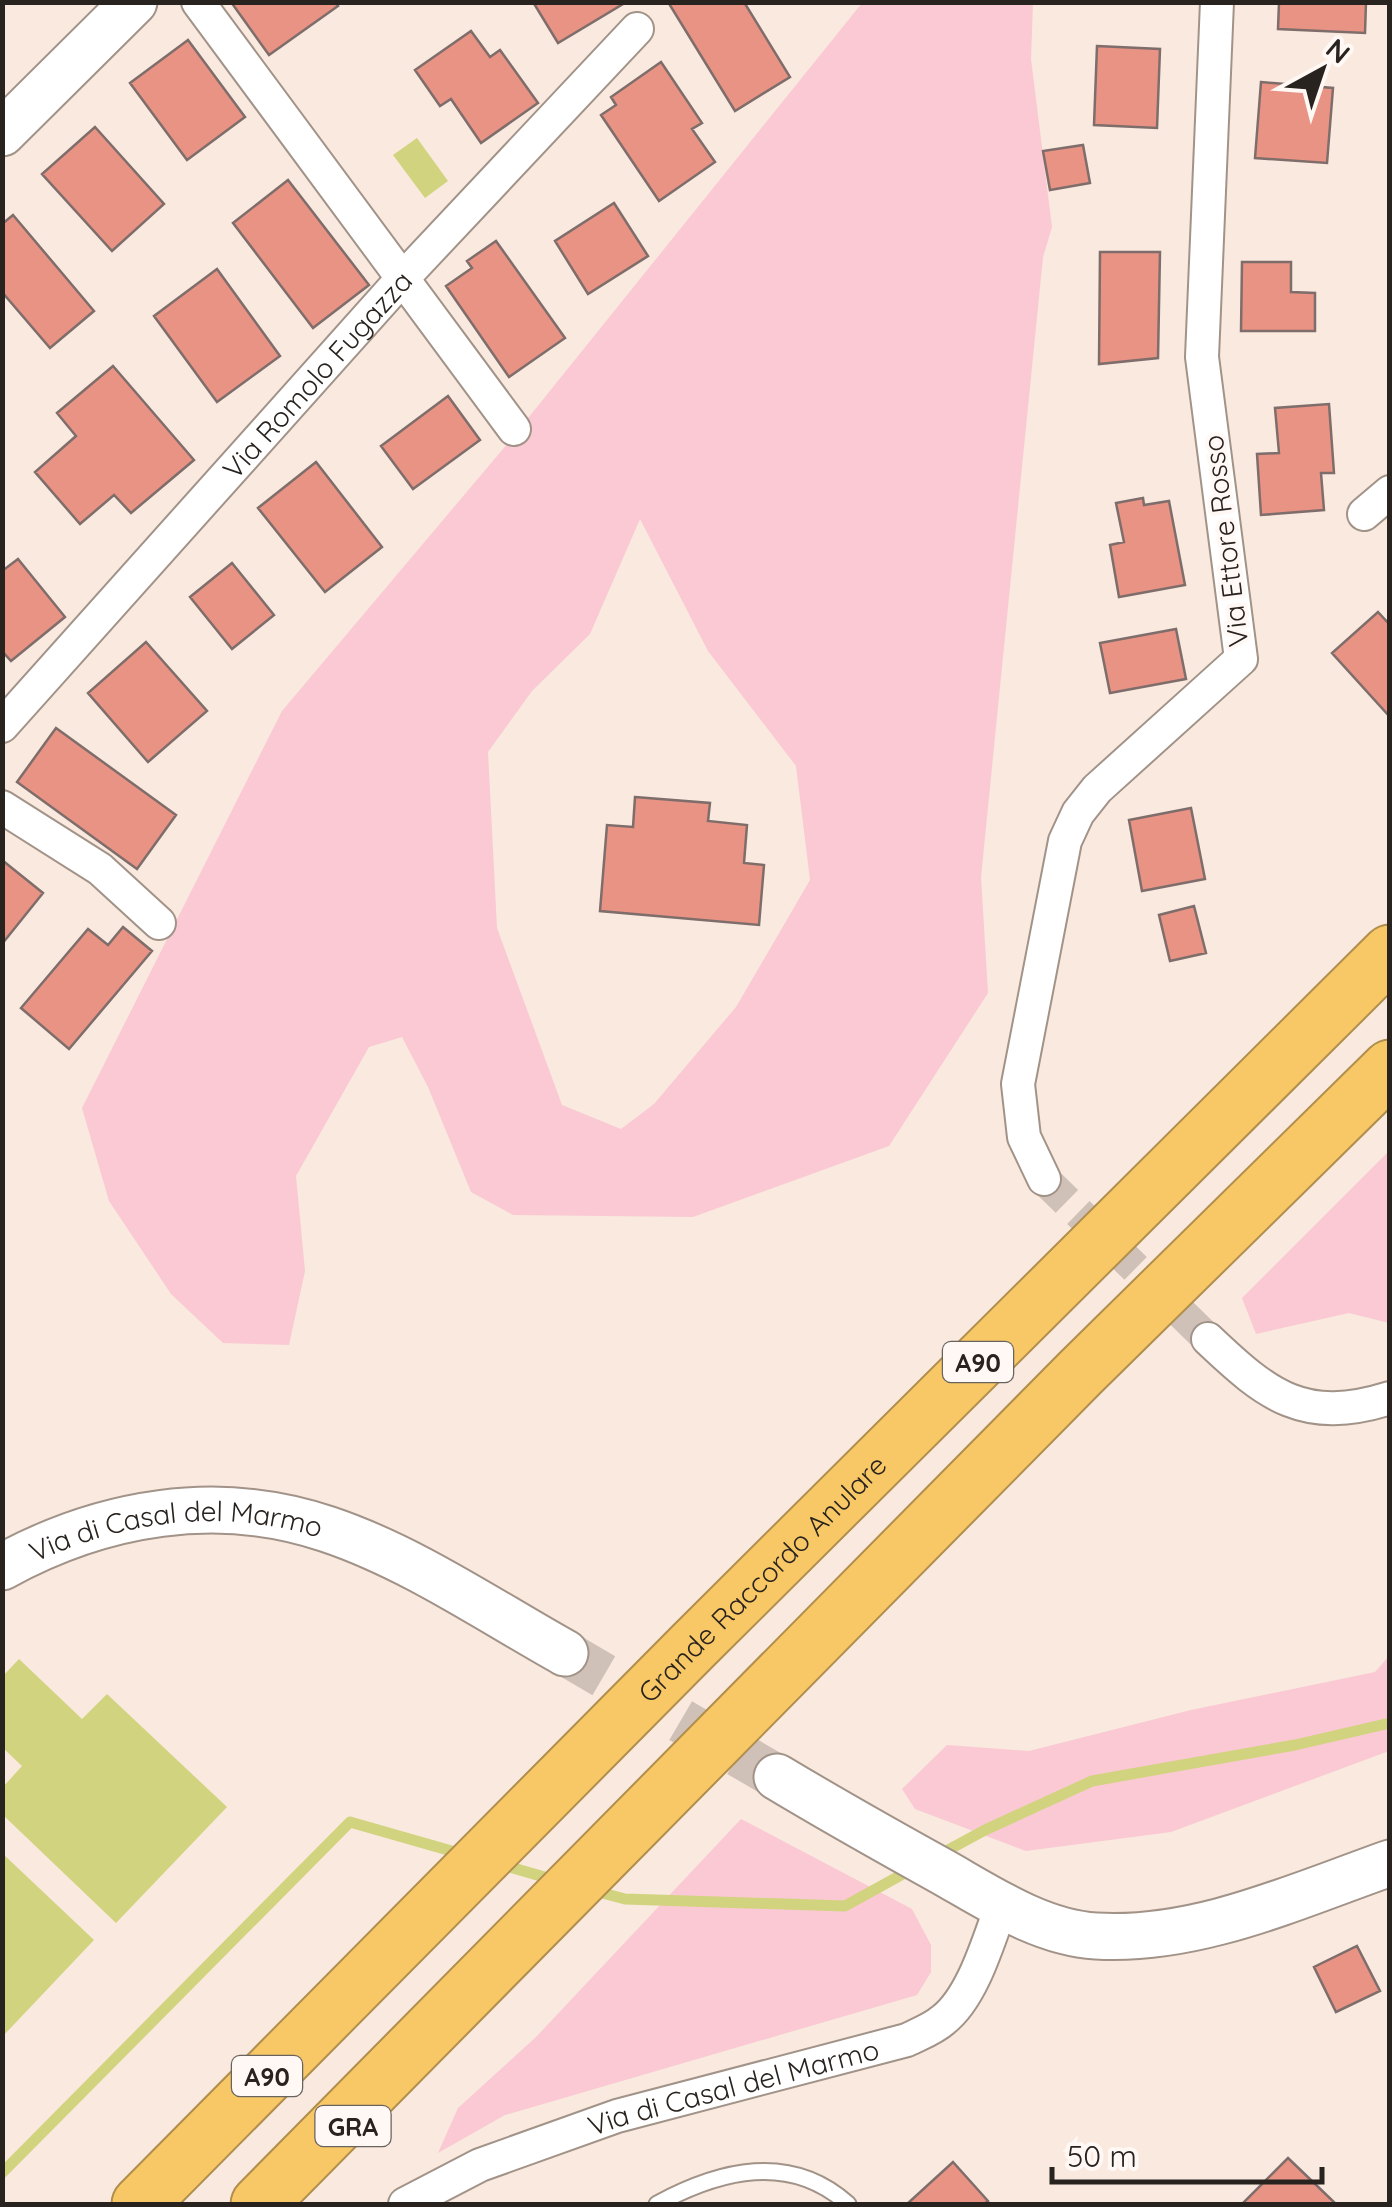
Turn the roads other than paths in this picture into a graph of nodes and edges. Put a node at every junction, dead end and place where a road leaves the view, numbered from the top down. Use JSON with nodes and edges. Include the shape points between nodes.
{"nodes":[{"id":1,"x":134,"y":2,"type":"edge"},
{"id":2,"x":198,"y":2,"type":"edge"},
{"id":3,"x":1216,"y":2,"type":"edge"},
{"id":4,"x":636,"y":29,"type":"dead end"},
{"id":5,"x":3,"y":130,"type":"edge"},
{"id":6,"x":402,"y":280,"type":"junction"},
{"id":7,"x":514,"y":429,"type":"dead end"},
{"id":8,"x":1390,"y":492,"type":"edge"},
{"id":9,"x":1364,"y":514,"type":"dead end"},
{"id":10,"x":2,"y":726,"type":"edge"},
{"id":11,"x":2,"y":807,"type":"edge"},
{"id":12,"x":159,"y":922,"type":"dead end"},
{"id":13,"x":1390,"y":954,"type":"edge"},
{"id":14,"x":1390,"y":1068,"type":"edge"},
{"id":15,"x":1044,"y":1179,"type":"tunnel mouth"},
{"id":16,"x":1208,"y":1339,"type":"tunnel mouth"},
{"id":17,"x":1390,"y":1398,"type":"edge"},
{"id":18,"x":2,"y":1567,"type":"edge"},
{"id":19,"x":565,"y":1653,"type":"tunnel mouth"},
{"id":20,"x":777,"y":1777,"type":"tunnel mouth"},
{"id":21,"x":1390,"y":1863,"type":"edge"},
{"id":22,"x":989,"y":1898,"type":"junction"},
{"id":23,"x":411,"y":2048,"type":"junction"},
{"id":24,"x":140,"y":2204,"type":"edge"},
{"id":25,"x":259,"y":2204,"type":"edge"},
{"id":26,"x":295,"y":2204,"type":"edge"},
{"id":27,"x":406,"y":2204,"type":"edge"},
{"id":28,"x":657,"y":2204,"type":"edge"},
{"id":29,"x":848,"y":2204,"type":"edge"}],
"edges":[{"from":1,"to":5,"type":"main road"},
{"from":2,"to":6,"type":"street"},
{"from":3,"to":15,"type":"street","name":"Via Ettore Rosso","via":[[1202,358],[1241,659],[1097,788],[1065,841],[1018,1084],[1024,1137]]},
{"from":4,"to":6,"type":"street","name":"Via Romolo Fugazza"},
{"from":6,"to":7,"type":"street"},
{"from":6,"to":10,"type":"street","name":"Via Romolo Fugazza"},
{"from":8,"to":9,"type":"street"},
{"from":11,"to":12,"type":"street","via":[[100,868]]},
{"from":13,"to":24,"type":"highway","name":"Grande Raccordo Anulare","number":"A90"},
{"from":14,"to":23,"type":"highway"},
{"from":16,"to":17,"type":"street","via":[[1262,1388],[1292,1404],[1330,1410]]},
{"from":18,"to":19,"type":"main road","name":"Via di Casal del Marmo","via":[[68,1535],[124,1518],[200,1510],[272,1516],[373,1548]]},
{"from":20,"to":22,"type":"main road"},
{"from":21,"to":22,"type":"main road","via":[[1242,1914],[1156,1935],[1070,1932]]},
{"from":22,"to":27,"type":"street","name":"Via di Casal del Marmo","via":[[978,1966],[960,2001],[930,2029],[618,2116],[480,2164]]},
{"from":23,"to":25,"type":"highway"},
{"from":23,"to":26,"type":"highway","number":"GRA"},
{"from":28,"to":29,"type":"lane","via":[[721,2176],[770,2170],[811,2180]]}]}
